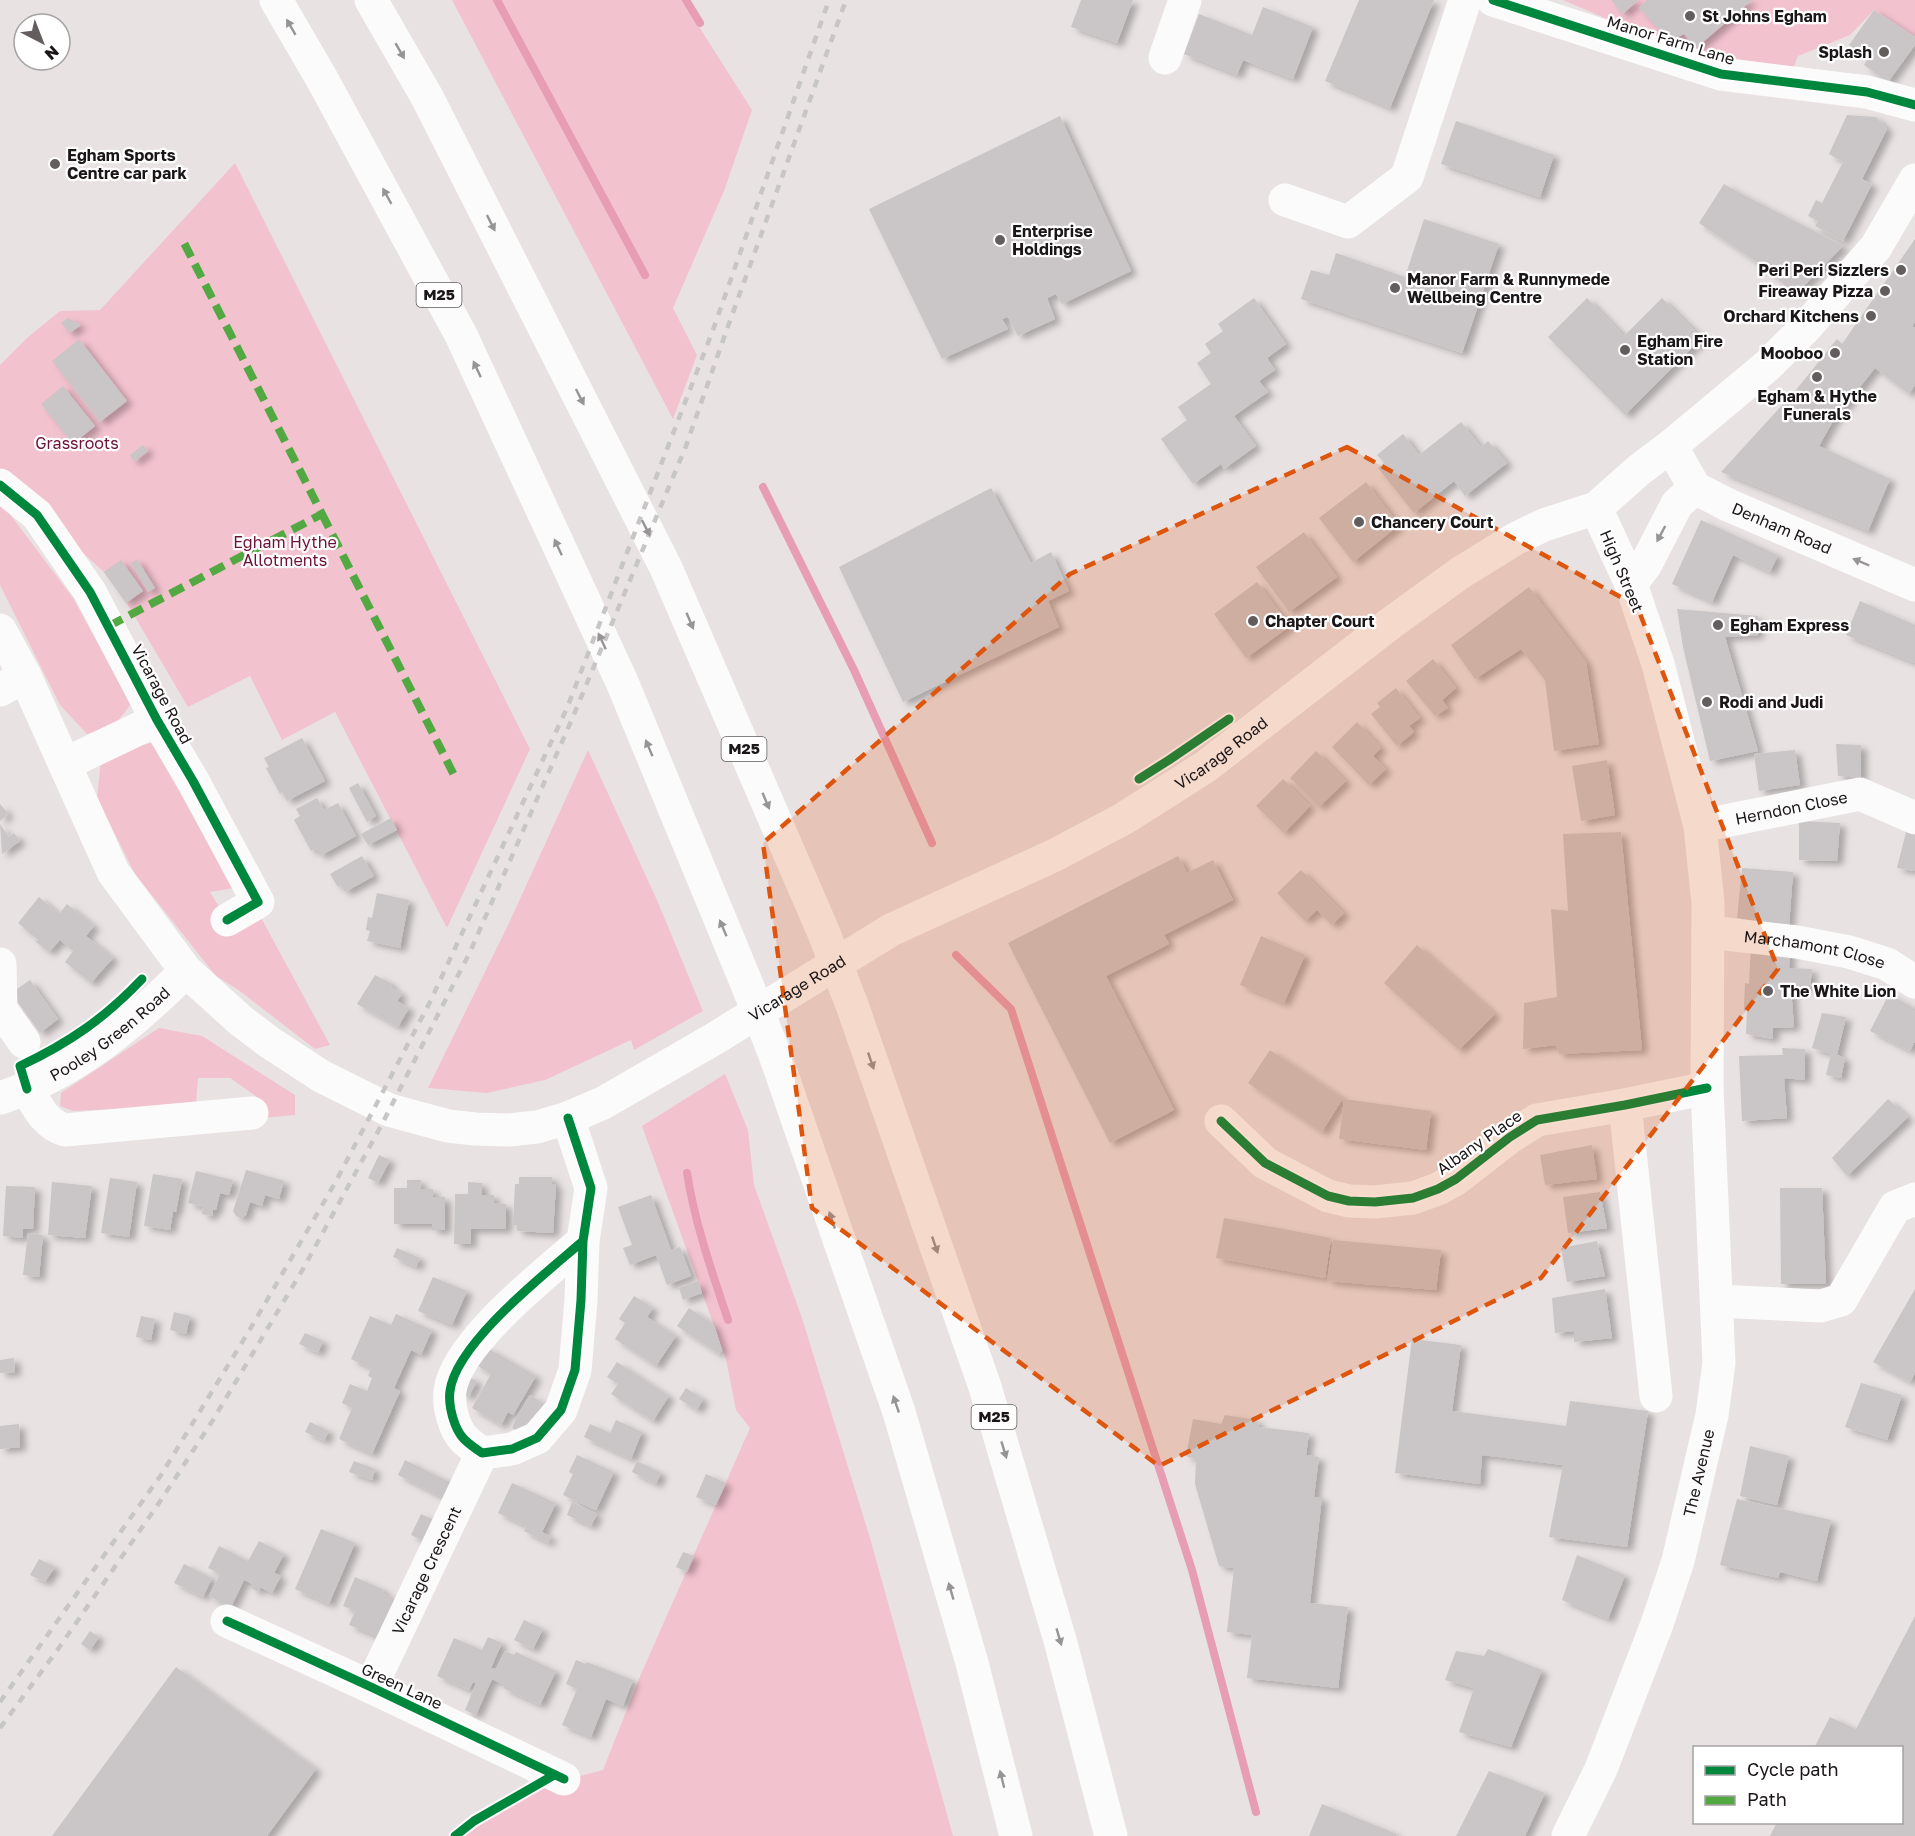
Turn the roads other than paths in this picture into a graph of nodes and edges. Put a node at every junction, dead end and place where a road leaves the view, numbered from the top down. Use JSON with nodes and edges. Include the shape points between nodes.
{"nodes":[{"id":1,"x":276,"y":0,"type":"edge"},
{"id":2,"x":371,"y":0,"type":"edge"},
{"id":3,"x":1185,"y":0,"type":"edge"},
{"id":4,"x":1465,"y":0,"type":"edge"},
{"id":5,"x":1492,"y":0,"type":"edge"},
{"id":6,"x":1165,"y":58,"type":"dead end"},
{"id":7,"x":1915,"y":105,"type":"edge"},
{"id":8,"x":1915,"y":180,"type":"edge"},
{"id":9,"x":1285,"y":200,"type":"dead end"},
{"id":10,"x":1671,"y":446,"type":"junction"},
{"id":11,"x":0,"y":485,"type":"edge"},
{"id":12,"x":1695,"y":488,"type":"junction"},
{"id":13,"x":1596,"y":508,"type":"junction"},
{"id":14,"x":1631,"y":584,"type":"junction"},
{"id":15,"x":1915,"y":585,"type":"edge"},
{"id":16,"x":0,"y":630,"type":"edge"},
{"id":17,"x":13,"y":683,"type":"edge"},
{"id":18,"x":157,"y":720,"type":"junction"},
{"id":19,"x":65,"y":764,"type":"junction"},
{"id":20,"x":1915,"y":818,"type":"edge"},
{"id":21,"x":1700,"y":826,"type":"junction"},
{"id":22,"x":227,"y":920,"type":"dead end"},
{"id":23,"x":1708,"y":932,"type":"junction"},
{"id":24,"x":0,"y":964,"type":"edge"},
{"id":25,"x":186,"y":971,"type":"junction"},
{"id":26,"x":1915,"y":982,"type":"edge"},
{"id":27,"x":24,"y":1042,"type":"dead end"},
{"id":28,"x":1707,"y":1088,"type":"junction"},
{"id":29,"x":14,"y":1094,"type":"edge"},
{"id":30,"x":1625,"y":1105,"type":"junction"},
{"id":31,"x":233,"y":1106,"type":"dead end"},
{"id":32,"x":568,"y":1118,"type":"junction"},
{"id":33,"x":1221,"y":1121,"type":"dead end"},
{"id":34,"x":1915,"y":1199,"type":"edge"},
{"id":35,"x":583,"y":1241,"type":"junction"},
{"id":36,"x":1717,"y":1301,"type":"junction"},
{"id":37,"x":1656,"y":1396,"type":"dead end"},
{"id":38,"x":482,"y":1453,"type":"junction"},
{"id":39,"x":227,"y":1621,"type":"dead end"},
{"id":40,"x":371,"y":1687,"type":"junction"},
{"id":41,"x":564,"y":1779,"type":"dead end"},
{"id":42,"x":1016,"y":1836,"type":"edge"},
{"id":43,"x":1112,"y":1836,"type":"edge"},
{"id":44,"x":1568,"y":1836,"type":"edge"}],
"edges":[{"from":42,"to":1,"type":"main road","number":"M25","one_way":true,"via":[[972,1663],[899,1412],[746,982],[622,682],[461,335]]},
{"from":2,"to":43,"type":"main road","number":"M25","one_way":true,"via":[[427,97],[666,568],[852,1005],[985,1387],[1060,1640]]},
{"from":3,"to":6,"type":"main road"},
{"from":4,"to":9,"type":"main road","via":[[1407,177],[1348,222]]},
{"from":5,"to":7,"type":"main road","name":"Manor Farm Lane","via":[[1721,74],[1867,92]]},
{"from":8,"to":10,"type":"main road","name":"High Street","via":[[1876,247],[1808,325],[1767,366]]},
{"from":10,"to":12,"type":"main road"},
{"from":10,"to":13,"type":"main road","name":"High Street"},
{"from":11,"to":18,"type":"main road","name":"Vicarage Road","via":[[37,516],[90,592]]},
{"from":12,"to":14,"type":"main road","one_way":true,"via":[[1677,504],[1646,564]]},
{"from":15,"to":12,"type":"main road","name":"Denham Road","one_way":true},
{"from":13,"to":14,"type":"main road","name":"High Street"},
{"from":13,"to":32,"type":"main road","name":"Vicarage Road","via":[[1544,525],[1460,573],[1205,767],[1123,819],[1055,855],[891,930],[697,1049],[603,1103]]},
{"from":14,"to":21,"type":"main road","name":"High Street","via":[[1658,664]]},
{"from":16,"to":17,"type":"main road","name":"Vicarage Road"},
{"from":17,"to":19,"type":"main road","name":"Vicarage Road"},
{"from":18,"to":19,"type":"main road","name":"Vicarage Road"},
{"from":18,"to":22,"type":"main road","name":"Vicarage Road","via":[[258,902]]},
{"from":19,"to":25,"type":"main road","name":"Vicarage Road","via":[[113,872]]},
{"from":20,"to":21,"type":"main road","name":"Herndon Close","via":[[1860,794]]},
{"from":21,"to":23,"type":"main road","name":"High Street"},
{"from":23,"to":26,"type":"main road","name":"Marchamont Close","via":[[1849,952],[1887,964]]},
{"from":23,"to":28,"type":"main road","name":"High Street"},
{"from":24,"to":27,"type":"main road","via":[[1,1009]]},
{"from":25,"to":29,"type":"main road","name":"Pooley Green Road","via":[[110,1040]]},
{"from":25,"to":32,"type":"main road","name":"Vicarage Road","via":[[269,1042],[321,1076],[389,1110],[475,1130],[537,1127]]},
{"from":28,"to":30,"type":"main road","name":"Albany Place"},
{"from":28,"to":36,"type":"main road","name":"The Avenue"},
{"from":29,"to":31,"type":"main road","name":"Pooley Green Road","via":[[65,1130]]},
{"from":30,"to":33,"type":"main road","name":"Albany Place","via":[[1536,1120],[1437,1189],[1413,1198],[1375,1202],[1328,1196],[1265,1162]]},
{"from":30,"to":37,"type":"main road"},
{"from":32,"to":35,"type":"main road","via":[[591,1188]]},
{"from":34,"to":36,"type":"main road","via":[[1895,1207],[1840,1300],[1821,1306]]},
{"from":35,"to":38,"type":"main road","via":[[575,1370],[561,1410],[537,1438],[512,1449]]},
{"from":35,"to":38,"type":"main road","via":[[477,1340],[458,1368],[449,1391],[451,1413],[462,1438]]},
{"from":36,"to":44,"type":"main road","name":"The Avenue","via":[[1719,1363],[1712,1415],[1678,1560],[1601,1769]]},
{"from":38,"to":40,"type":"main road","name":"Vicarage Crescent"},
{"from":39,"to":40,"type":"main road","name":"Green Lane"},
{"from":40,"to":41,"type":"main road","name":"Green Lane"}]}
